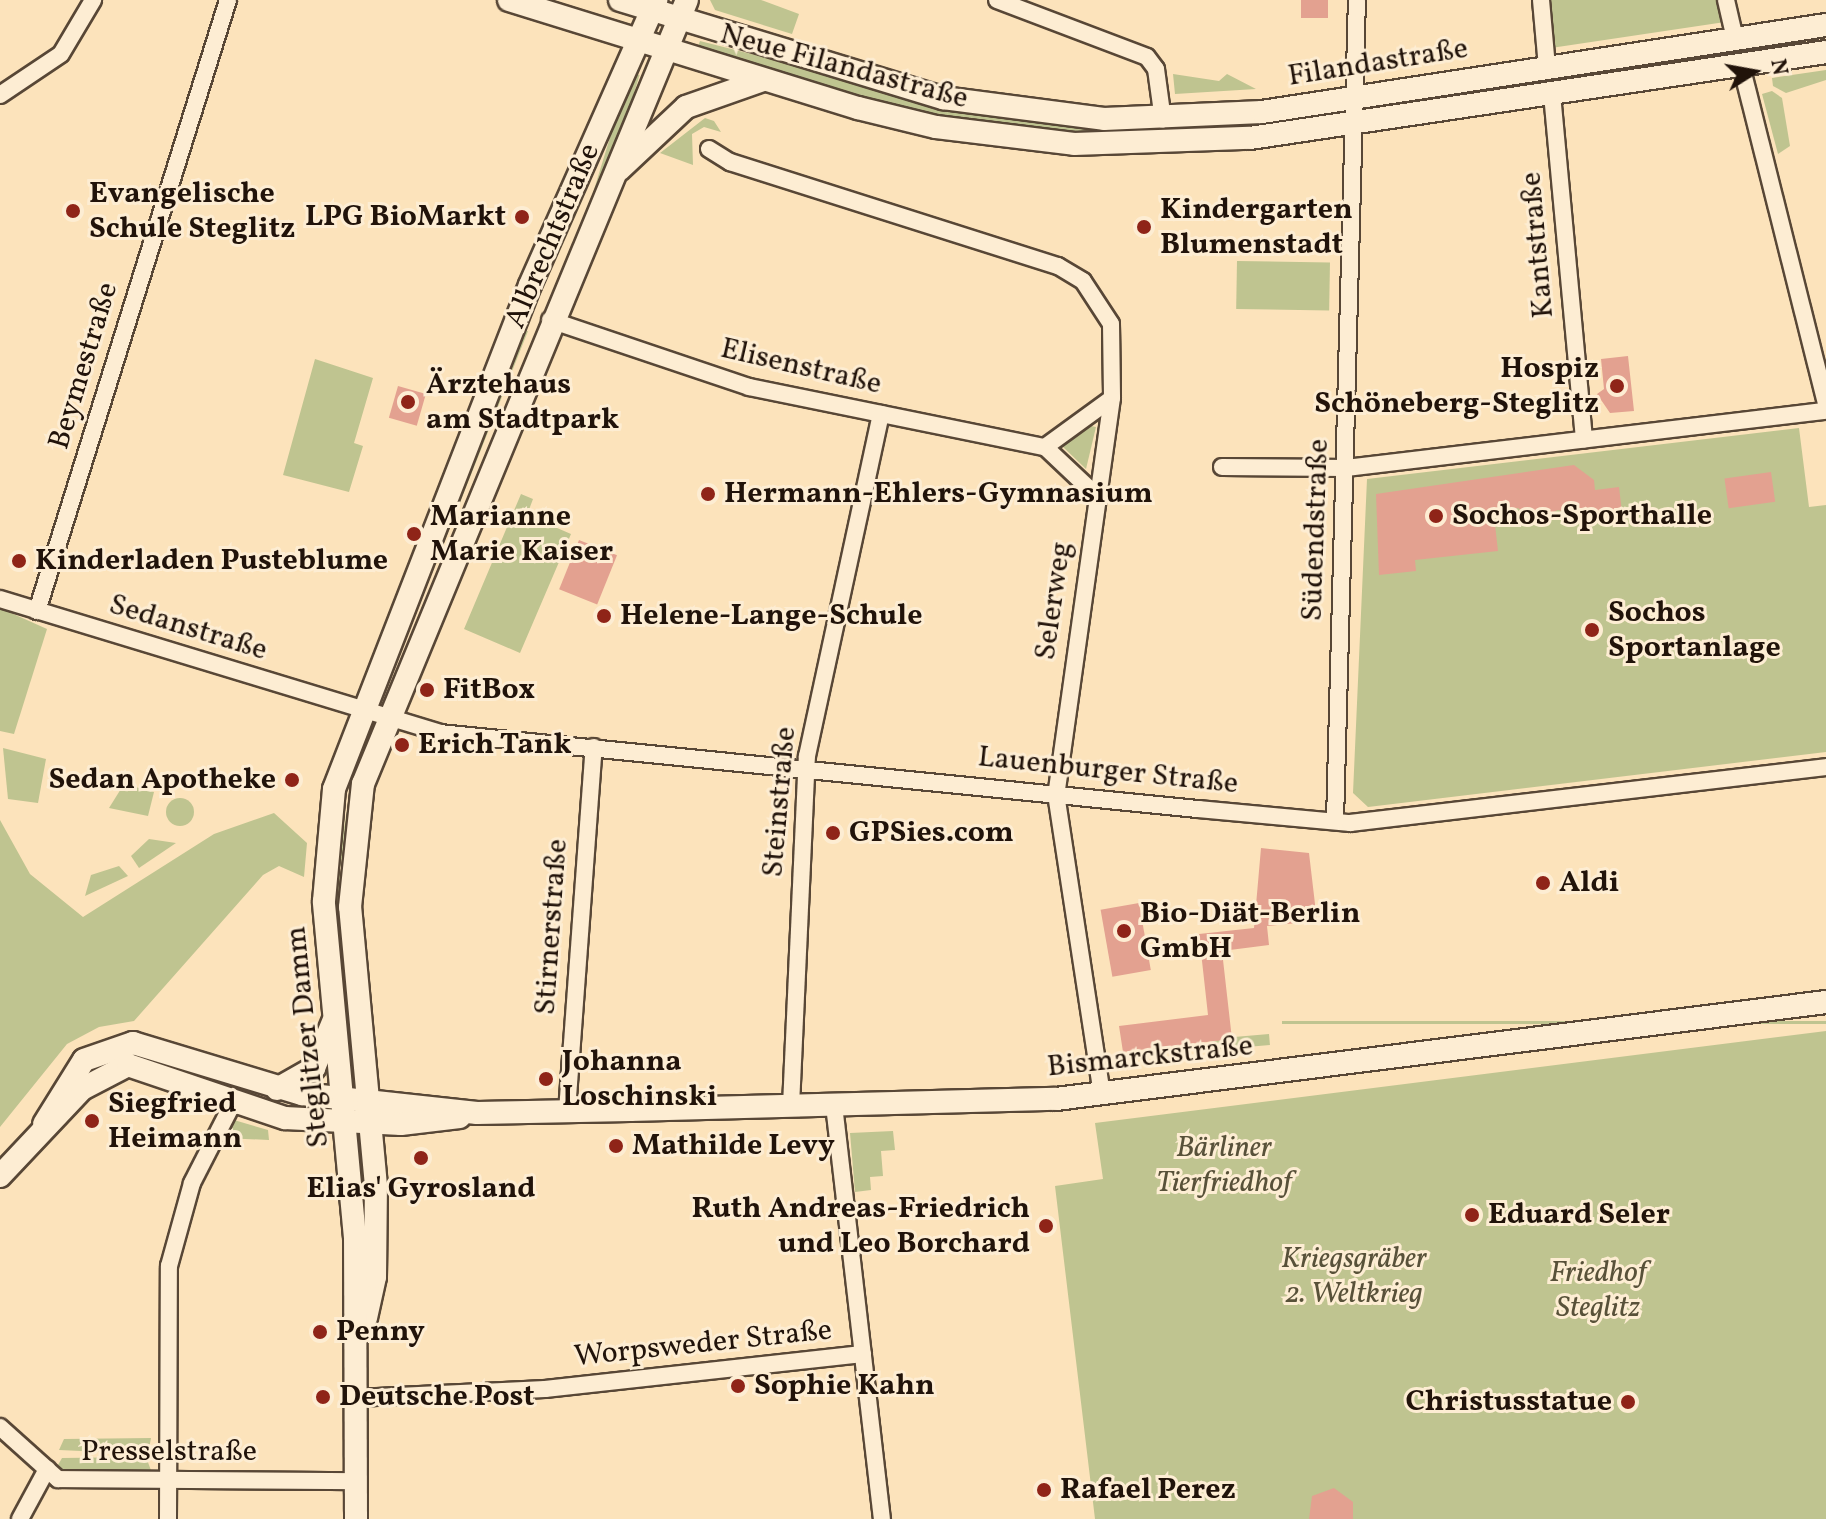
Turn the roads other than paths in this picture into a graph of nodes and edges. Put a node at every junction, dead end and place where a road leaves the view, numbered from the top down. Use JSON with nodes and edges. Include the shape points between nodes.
{"nodes":[{"id":1,"x":93,"y":0,"type":"edge"},
{"id":2,"x":228,"y":0,"type":"edge"},
{"id":3,"x":509,"y":0,"type":"edge"},
{"id":4,"x":620,"y":0,"type":"edge"},
{"id":5,"x":997,"y":0,"type":"edge"},
{"id":6,"x":1357,"y":0,"type":"edge"},
{"id":7,"x":1541,"y":0,"type":"edge"},
{"id":8,"x":1726,"y":0,"type":"edge"},
{"id":9,"x":654,"y":5,"type":"edge"},
{"id":10,"x":682,"y":10,"type":"edge"},
{"id":11,"x":1826,"y":25,"type":"edge"},
{"id":12,"x":1735,"y":39,"type":"junction"},
{"id":13,"x":633,"y":40,"type":"junction"},
{"id":14,"x":664,"y":49,"type":"junction"},
{"id":15,"x":1826,"y":52,"type":"edge"},
{"id":16,"x":1741,"y":65,"type":"junction"},
{"id":17,"x":1547,"y":67,"type":"junction"},
{"id":18,"x":767,"y":79,"type":"junction"},
{"id":19,"x":1552,"y":94,"type":"junction"},
{"id":20,"x":0,"y":95,"type":"edge"},
{"id":21,"x":1358,"y":98,"type":"junction"},
{"id":22,"x":1163,"y":120,"type":"junction"},
{"id":23,"x":1356,"y":124,"type":"junction"},
{"id":24,"x":1138,"y":146,"type":"joint"},
{"id":25,"x":709,"y":149,"type":"dead end"},
{"id":26,"x":608,"y":182,"type":"junction"},
{"id":27,"x":515,"y":322,"type":"junction"},
{"id":28,"x":548,"y":326,"type":"junction"},
{"id":29,"x":1112,"y":398,"type":"junction"},
{"id":30,"x":1826,"y":403,"type":"edge"},
{"id":31,"x":1826,"y":411,"type":"edge"},
{"id":32,"x":881,"y":414,"type":"junction"},
{"id":33,"x":1584,"y":440,"type":"junction"},
{"id":34,"x":1045,"y":447,"type":"junction"},
{"id":35,"x":1222,"y":467,"type":"dead end"},
{"id":36,"x":1346,"y":468,"type":"junction"},
{"id":37,"x":1098,"y":497,"type":"junction"},
{"id":38,"x":0,"y":599,"type":"edge"},
{"id":39,"x":37,"y":611,"type":"junction"},
{"id":40,"x":360,"y":710,"type":"junction"},
{"id":41,"x":385,"y":718,"type":"junction"},
{"id":42,"x":594,"y":747,"type":"junction"},
{"id":43,"x":1826,"y":767,"type":"edge"},
{"id":44,"x":806,"y":768,"type":"junction"},
{"id":45,"x":1056,"y":794,"type":"junction"},
{"id":46,"x":1335,"y":821,"type":"junction"},
{"id":47,"x":1826,"y":1002,"type":"edge"},
{"id":48,"x":336,"y":1009,"type":"junction"},
{"id":49,"x":276,"y":1089,"type":"junction"},
{"id":50,"x":1102,"y":1094,"type":"junction"},
{"id":51,"x":345,"y":1097,"type":"junction"},
{"id":52,"x":370,"y":1099,"type":"junction"},
{"id":53,"x":233,"y":1103,"type":"junction"},
{"id":54,"x":834,"y":1105,"type":"junction"},
{"id":55,"x":791,"y":1106,"type":"junction"},
{"id":56,"x":567,"y":1111,"type":"junction"},
{"id":57,"x":477,"y":1113,"type":"junction"},
{"id":58,"x":348,"y":1123,"type":"junction"},
{"id":59,"x":44,"y":1124,"type":"junction"},
{"id":60,"x":372,"y":1124,"type":"junction"},
{"id":61,"x":0,"y":1176,"type":"edge"},
{"id":62,"x":863,"y":1354,"type":"junction"},
{"id":63,"x":357,"y":1362,"type":"junction"},
{"id":64,"x":356,"y":1398,"type":"junction"},
{"id":65,"x":0,"y":1427,"type":"edge"},
{"id":66,"x":47,"y":1469,"type":"junction"},
{"id":67,"x":166,"y":1481,"type":"junction"},
{"id":68,"x":356,"y":1481,"type":"junction"},
{"id":69,"x":20,"y":1519,"type":"edge"},
{"id":70,"x":168,"y":1519,"type":"edge"},
{"id":71,"x":356,"y":1519,"type":"edge"},
{"id":72,"x":882,"y":1519,"type":"edge"}],
"edges":[{"from":1,"to":20,"type":"street","via":[[61,54]]},
{"from":2,"to":39,"type":"street","name":"Beymestraße"},
{"from":3,"to":13,"type":"main road","name":"Neue Filandastraße"},
{"from":4,"to":9,"type":"main road","name":"Neue Filandastraße"},
{"from":5,"to":22,"type":"street","via":[[1147,57],[1156,69]]},
{"from":6,"to":21,"type":"street","name":"Südendstraße"},
{"from":7,"to":17,"type":"street"},
{"from":8,"to":12,"type":"street"},
{"from":9,"to":10,"type":"main road","name":"Neue Filandastraße"},
{"from":9,"to":13,"type":"main road","name":"Albrechtstraße"},
{"from":10,"to":14,"type":"main road","name":"Albrechtstraße"},
{"from":10,"to":22,"type":"main road","name":"Neue Filandastraße","via":[[943,98],[1037,115]]},
{"from":11,"to":12,"type":"main road","name":"Filandastraße"},
{"from":12,"to":17,"type":"main road","name":"Filandastraße"},
{"from":13,"to":14,"type":"main road","name":"Neue Filandastraße"},
{"from":13,"to":27,"type":"main road","name":"Albrechtstraße"},
{"from":14,"to":18,"type":"main road","name":"Neue Filandastraße"},
{"from":14,"to":26,"type":"main road","name":"Albrechtstraße"},
{"from":15,"to":16,"type":"main road","name":"Filandastraße"},
{"from":16,"to":19,"type":"main road","name":"Filandastraße"},
{"from":16,"to":30,"type":"street"},
{"from":17,"to":21,"type":"main road","name":"Filandastraße"},
{"from":18,"to":24,"type":"main road","name":"Neue Filandastraße","via":[[936,127]]},
{"from":18,"to":26,"type":"main road","via":[[686,107]]},
{"from":19,"to":23,"type":"main road","name":"Filandastraße"},
{"from":19,"to":33,"type":"street","name":"Kantstraße"},
{"from":21,"to":22,"type":"main road","name":"Filandastraße"},
{"from":21,"to":23,"type":"street","name":"Südendstraße"},
{"from":23,"to":24,"type":"main road","name":"Filandastraße"},
{"from":23,"to":36,"type":"street","name":"Südendstraße"},
{"from":25,"to":29,"type":"street","name":"Selerweg","via":[[1083,281],[1111,324]]},
{"from":26,"to":28,"type":"main road","name":"Albrechtstraße"},
{"from":27,"to":28,"type":"main road"},
{"from":27,"to":40,"type":"main road","name":"Albrechtstraße"},
{"from":28,"to":32,"type":"street","name":"Elisenstraße","via":[[725,381]]},
{"from":28,"to":41,"type":"main road","name":"Albrechtstraße"},
{"from":29,"to":34,"type":"street"},
{"from":29,"to":37,"type":"street","name":"Selerweg"},
{"from":31,"to":33,"type":"street"},
{"from":32,"to":34,"type":"street","name":"Elisenstraße"},
{"from":32,"to":44,"type":"street","name":"Steinstraße"},
{"from":33,"to":36,"type":"street"},
{"from":34,"to":37,"type":"street"},
{"from":35,"to":36,"type":"street"},
{"from":36,"to":46,"type":"street","name":"Südendstraße"},
{"from":37,"to":45,"type":"street","name":"Selerweg"},
{"from":38,"to":39,"type":"street","name":"Sedanstraße"},
{"from":39,"to":40,"type":"street","name":"Sedanstraße"},
{"from":40,"to":41,"type":"street","name":"Sedanstraße"},
{"from":40,"to":48,"type":"main road","name":"Steglitzer Damm","via":[[334,789],[327,845],[324,901]]},
{"from":41,"to":42,"type":"street","name":"Lauenburger Straße","via":[[440,733]]},
{"from":41,"to":52,"type":"main road","name":"Steglitzer Damm","via":[[363,784],[350,883]]},
{"from":42,"to":44,"type":"street","name":"Lauenburger Straße"},
{"from":42,"to":56,"type":"street","name":"Stirnerstraße"},
{"from":43,"to":46,"type":"street","name":"Lauenburger Straße"},
{"from":44,"to":45,"type":"street","name":"Lauenburger Straße"},
{"from":44,"to":55,"type":"street","name":"Steinstraße"},
{"from":45,"to":46,"type":"street","name":"Lauenburger Straße"},
{"from":45,"to":50,"type":"street","name":"Selerweg"},
{"from":47,"to":50,"type":"main road","name":"Bismarckstraße"},
{"from":48,"to":49,"type":"main road","via":[[314,1068]]},
{"from":48,"to":51,"type":"main road","name":"Steglitzer Damm"},
{"from":49,"to":51,"type":"main road","name":"Bismarckstraße"},
{"from":49,"to":59,"type":"main road","name":"Bismarckstraße","via":[[133,1043],[84,1060]]},
{"from":50,"to":54,"type":"main road","name":"Bismarckstraße"},
{"from":51,"to":52,"type":"main road","name":"Bismarckstraße"},
{"from":51,"to":58,"type":"main road","name":"Steglitzer Damm"},
{"from":52,"to":57,"type":"main road","name":"Bismarckstraße"},
{"from":52,"to":60,"type":"main road","name":"Steglitzer Damm"},
{"from":53,"to":58,"type":"main road","name":"Bismarckstraße"},
{"from":53,"to":59,"type":"main road","name":"Bismarckstraße","via":[[128,1065],[96,1077]]},
{"from":53,"to":67,"type":"street","via":[[192,1183],[172,1248],[164,1320]]},
{"from":54,"to":55,"type":"main road","name":"Bismarckstraße"},
{"from":54,"to":62,"type":"street"},
{"from":55,"to":56,"type":"main road","name":"Bismarckstraße"},
{"from":56,"to":57,"type":"main road","name":"Bismarckstraße"},
{"from":57,"to":60,"type":"main road","name":"Bismarckstraße"},
{"from":58,"to":60,"type":"main road","name":"Bismarckstraße"},
{"from":58,"to":63,"type":"main road","name":"Steglitzer Damm"},
{"from":59,"to":61,"type":"main road"},
{"from":60,"to":63,"type":"main road","name":"Steglitzer Damm","via":[[377,1244]]},
{"from":62,"to":64,"type":"street","name":"Worpsweder Straße","via":[[545,1389]]},
{"from":62,"to":72,"type":"street"},
{"from":63,"to":64,"type":"main road","name":"Steglitzer Damm"},
{"from":64,"to":68,"type":"main road","name":"Steglitzer Damm"},
{"from":65,"to":66,"type":"street","name":"Presselstraße"},
{"from":66,"to":67,"type":"street","name":"Presselstraße","via":[[58,1479]]},
{"from":66,"to":69,"type":"street"},
{"from":67,"to":68,"type":"street","name":"Presselstraße"},
{"from":67,"to":70,"type":"street"},
{"from":68,"to":71,"type":"main road","name":"Steglitzer Damm"}]}
